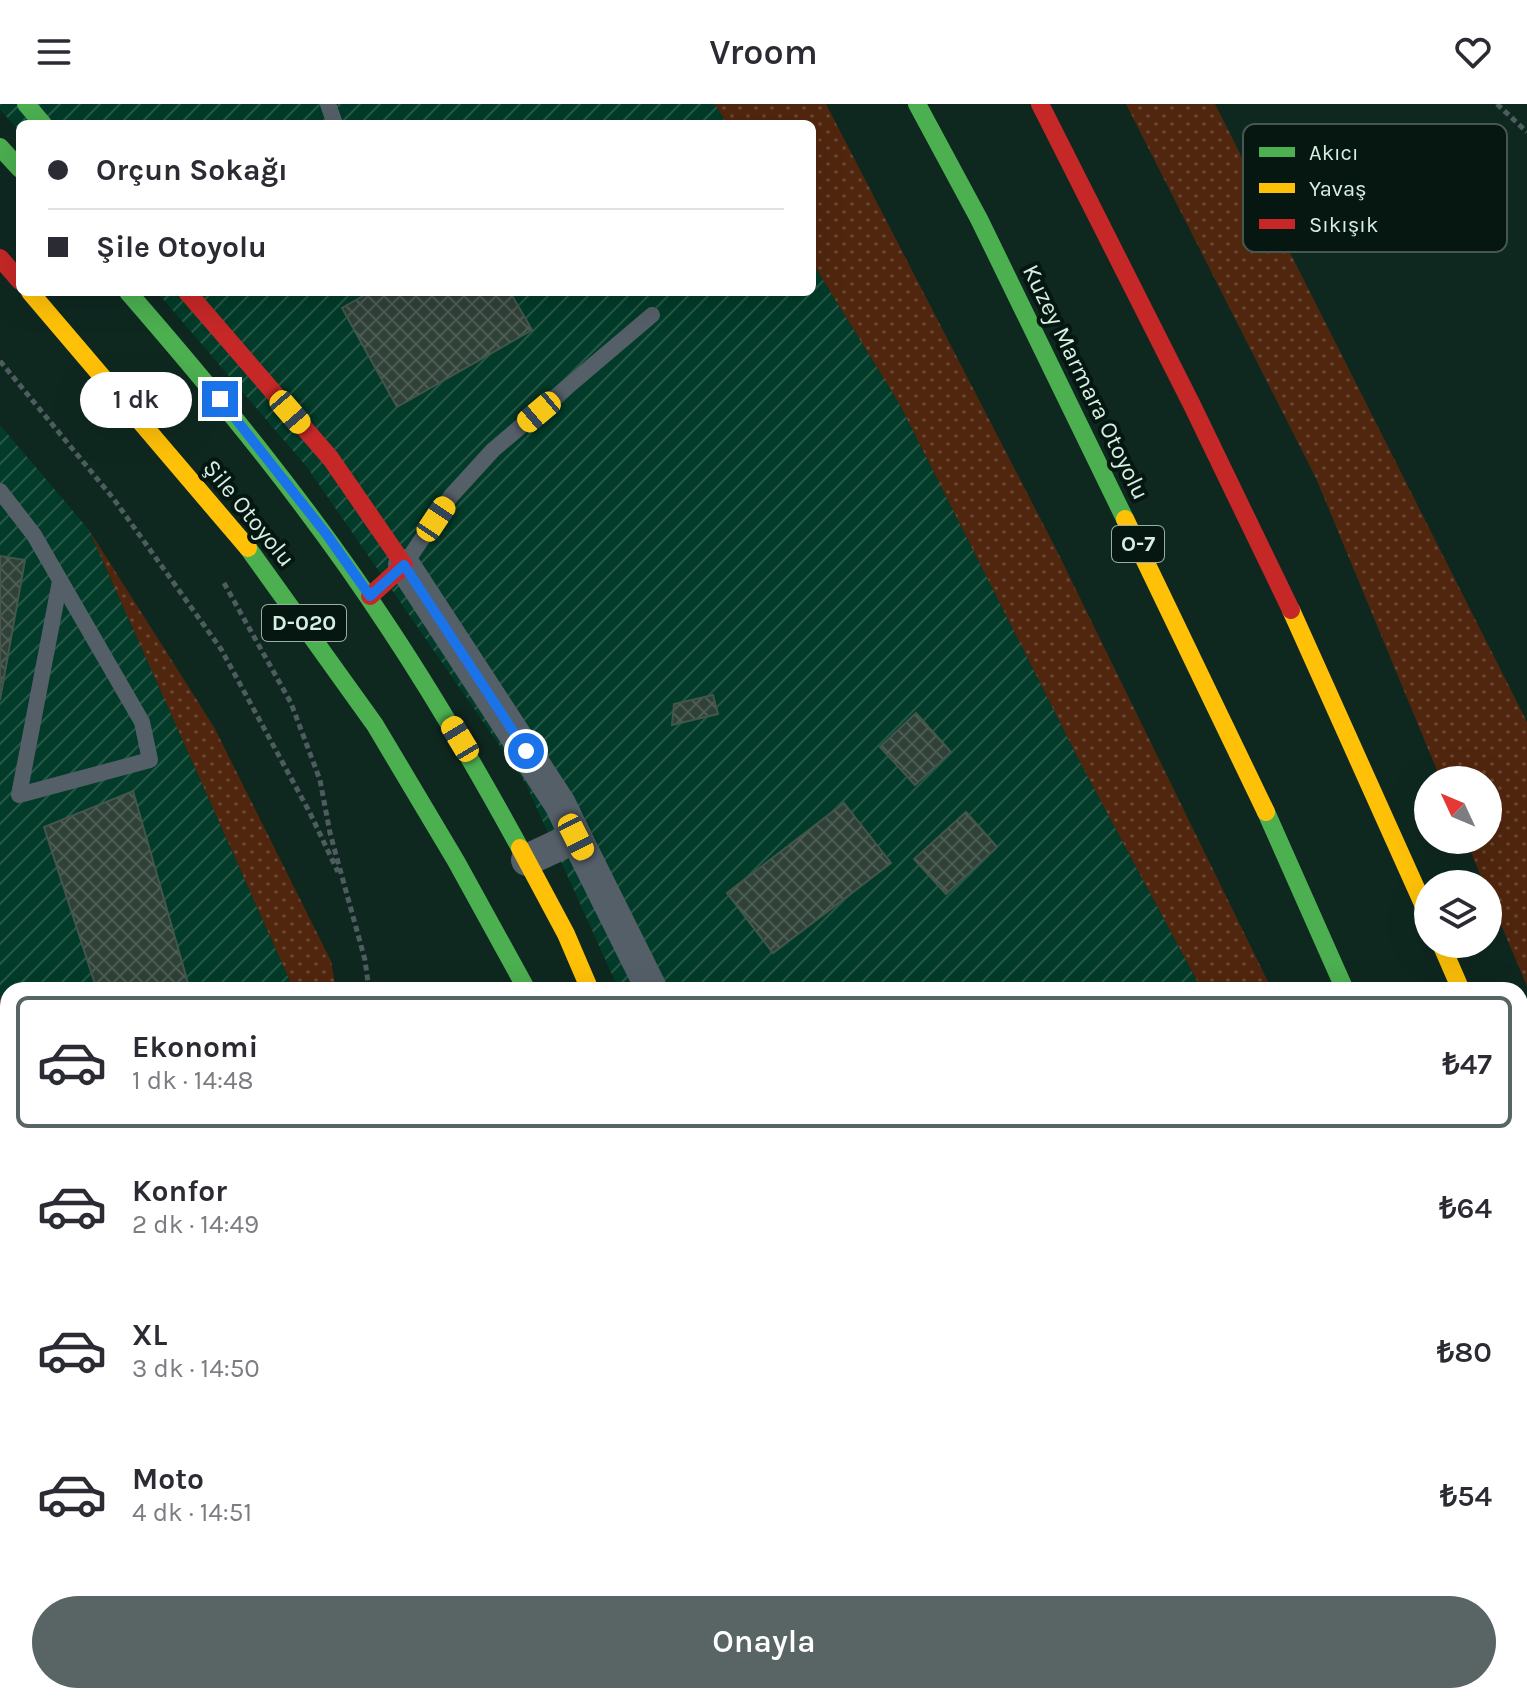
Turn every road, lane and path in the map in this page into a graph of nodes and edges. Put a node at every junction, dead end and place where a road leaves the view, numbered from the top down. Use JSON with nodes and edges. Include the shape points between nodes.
{"nodes":[{"id":1,"x":26,"y":104,"type":"edge"},
{"id":2,"x":917,"y":104,"type":"edge"},
{"id":3,"x":1040,"y":104,"type":"edge"},
{"id":4,"x":1497,"y":104,"type":"edge"},
{"id":5,"x":40,"y":120,"type":"edge"},
{"id":6,"x":1527,"y":132,"type":"edge"},
{"id":7,"x":0,"y":147,"type":"edge"},
{"id":8,"x":16,"y":165,"type":"edge"},
{"id":9,"x":0,"y":258,"type":"edge"},
{"id":10,"x":16,"y":276,"type":"edge"},
{"id":11,"x":33,"y":296,"type":"edge"},
{"id":12,"x":132,"y":296,"type":"edge"},
{"id":13,"x":190,"y":296,"type":"edge"},
{"id":14,"x":652,"y":315,"type":"dead end"},
{"id":15,"x":0,"y":361,"type":"edge"},
{"id":16,"x":0,"y":491,"type":"edge"},
{"id":17,"x":404,"y":565,"type":"junction"},
{"id":18,"x":60,"y":581,"type":"junction"},
{"id":19,"x":223,"y":582,"type":"dead end"},
{"id":20,"x":370,"y":596,"type":"junction"},
{"id":21,"x":576,"y":837,"type":"junction"},
{"id":22,"x":527,"y":860,"type":"junction"},
{"id":23,"x":1414,"y":883,"type":"edge"},
{"id":24,"x":344,"y":886,"type":"junction"},
{"id":25,"x":1447,"y":958,"type":"edge"},
{"id":26,"x":368,"y":982,"type":"edge"},
{"id":27,"x":523,"y":982,"type":"edge"},
{"id":28,"x":587,"y":982,"type":"edge"},
{"id":29,"x":648,"y":982,"type":"edge"},
{"id":30,"x":1341,"y":982,"type":"edge"},
{"id":31,"x":1458,"y":982,"type":"edge"}],
"edges":[{"from":1,"to":5,"type":"main road"},
{"from":2,"to":30,"type":"main road","name":"Kuzey Marmara Otoyolu","number":"O-7","via":[[979,219],[1194,660]]},
{"from":3,"to":23,"type":"main road","via":[[1209,441]]},
{"from":4,"to":6,"type":"path"},
{"from":7,"to":8,"type":"main road"},
{"from":9,"to":10,"type":"main road"},
{"from":11,"to":27,"type":"main road","name":"Şile Otoyolu","number":"D-020","via":[[284,595],[375,725]]},
{"from":12,"to":20,"type":"main road","name":"Şile Otoyolu","via":[[202,376]]},
{"from":13,"to":17,"type":"main road","via":[[331,459]]},
{"from":14,"to":17,"type":"lane","via":[[493,450],[451,496]]},
{"from":15,"to":24,"type":"path","via":[[113,498],[221,649]]},
{"from":16,"to":18,"type":"lane"},
{"from":17,"to":20,"type":"main road"},
{"from":17,"to":21,"type":"street","via":[[560,804]]},
{"from":18,"to":18,"type":"lane","via":[[142,722],[150,760],[19,795]]},
{"from":19,"to":24,"type":"path","via":[[291,703],[320,780]]},
{"from":20,"to":22,"type":"main road","name":"Şile Otoyolu","via":[[489,787]]},
{"from":21,"to":22,"type":"street"},
{"from":21,"to":29,"type":"street"},
{"from":22,"to":28,"type":"main road","name":"Şile Otoyolu"},
{"from":24,"to":26,"type":"path"},
{"from":25,"to":31,"type":"main road"}]}
